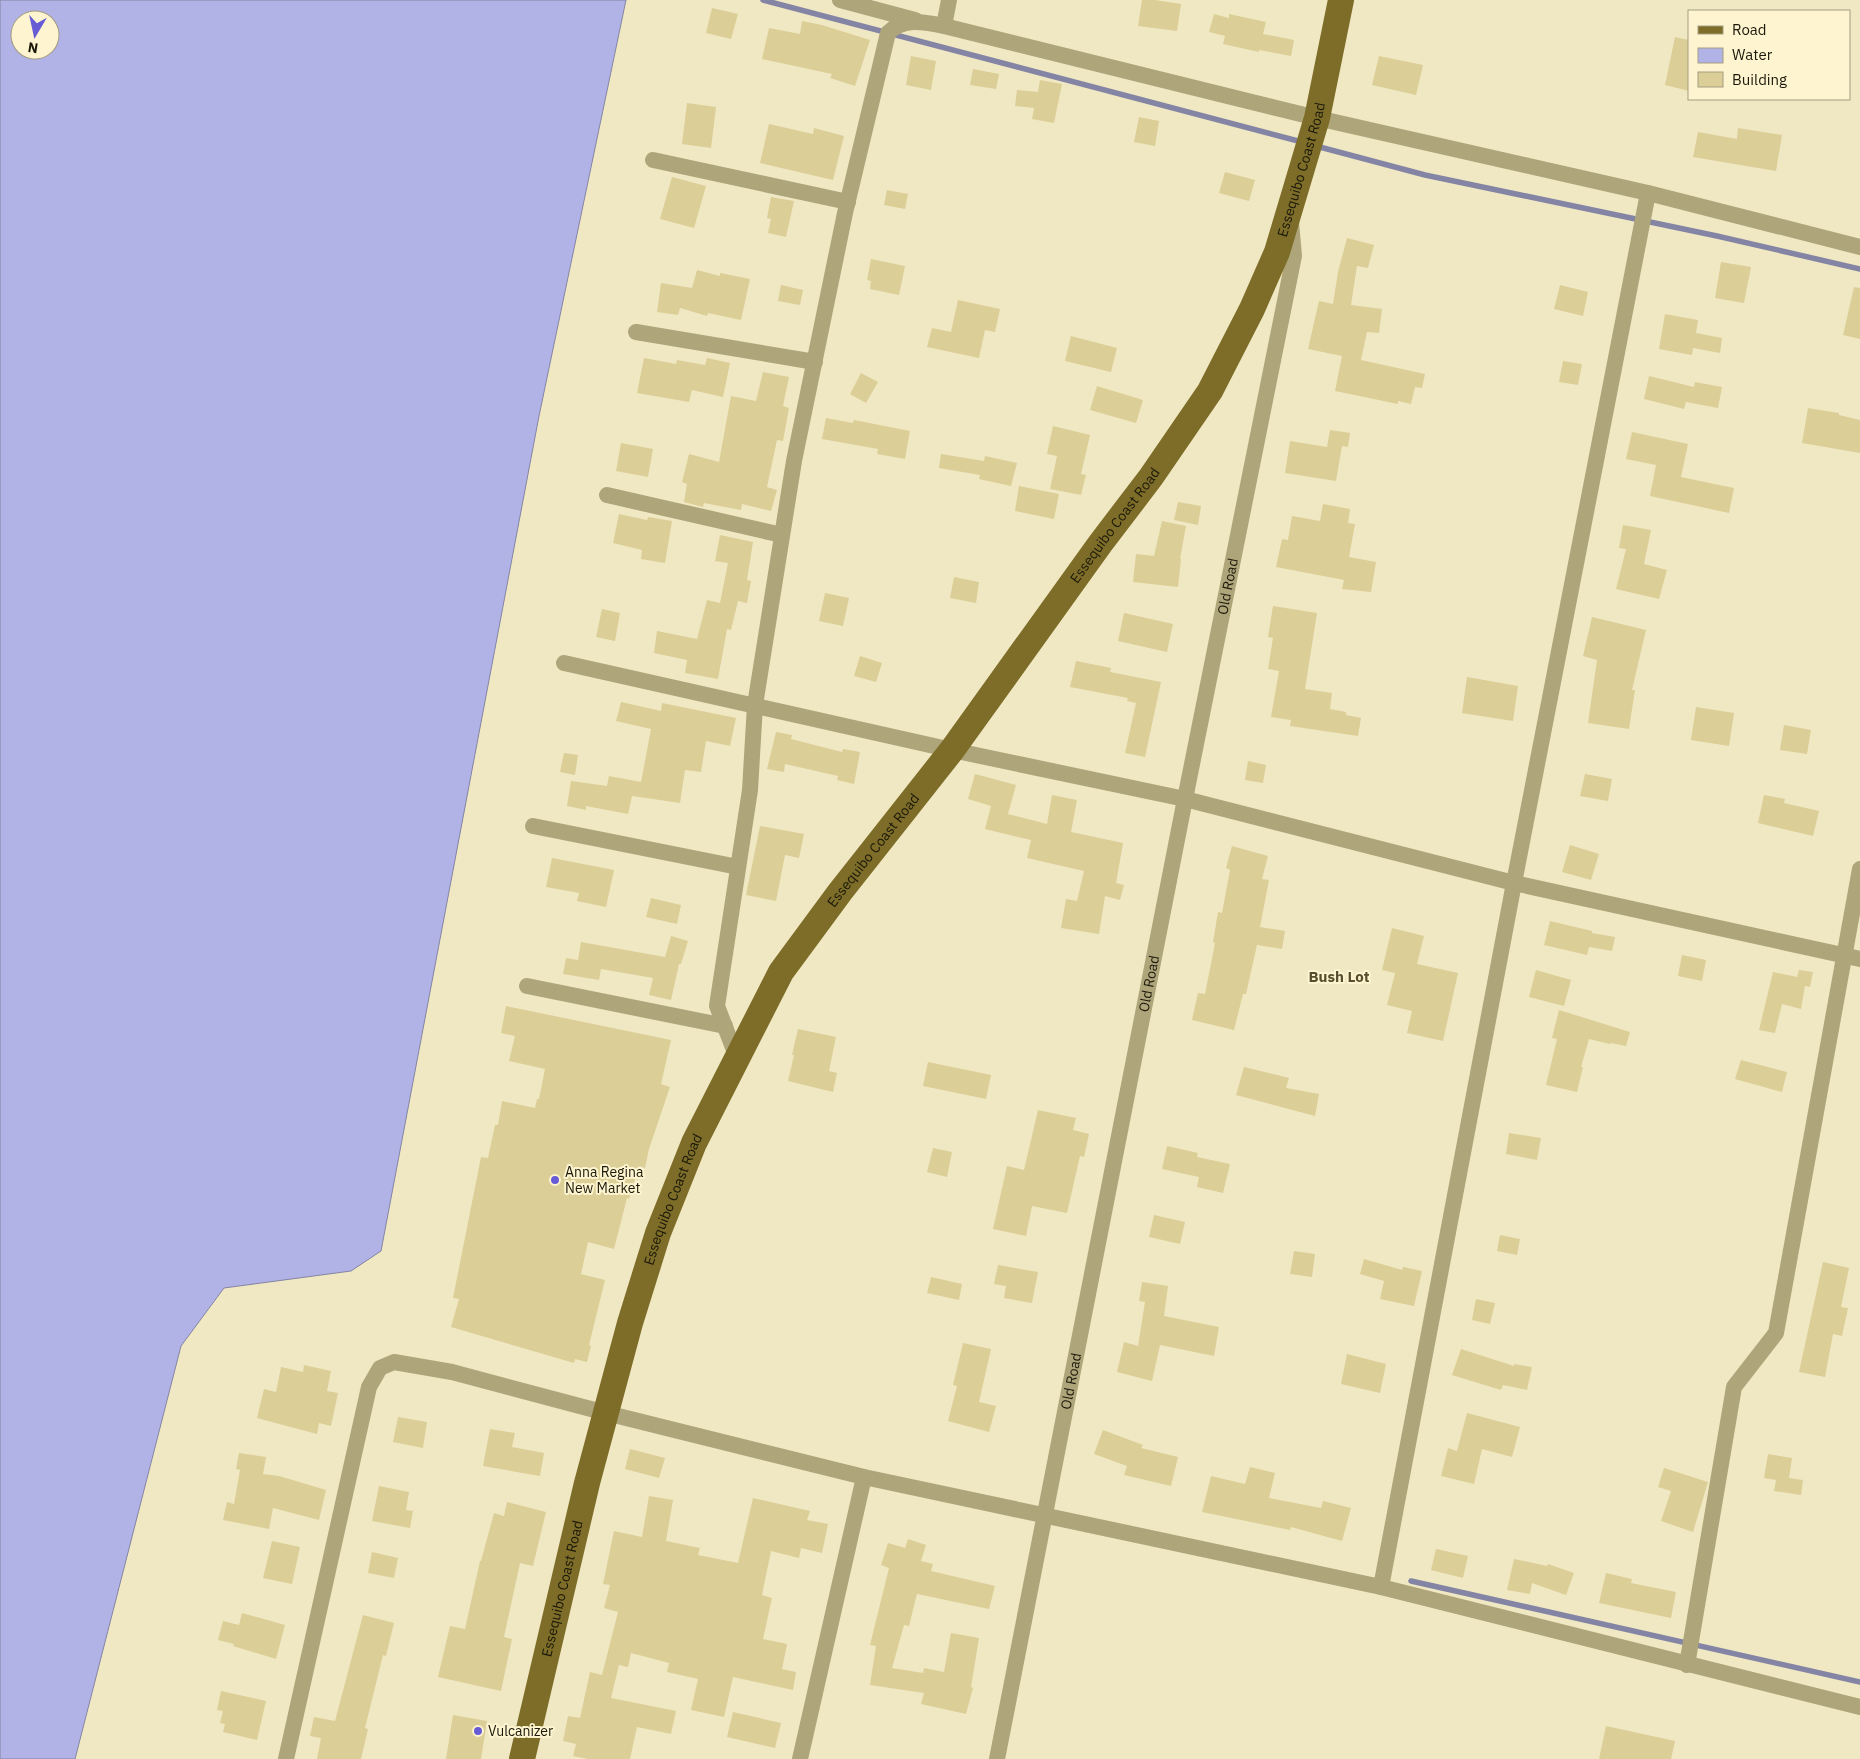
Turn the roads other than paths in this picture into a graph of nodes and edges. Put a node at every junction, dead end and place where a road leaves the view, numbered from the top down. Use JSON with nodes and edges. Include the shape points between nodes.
{"nodes":[{"id":1,"x":840,"y":0,"type":"edge"},
{"id":2,"x":949,"y":0,"type":"edge"},
{"id":3,"x":1341,"y":0,"type":"edge"},
{"id":4,"x":920,"y":21,"type":"junction"},
{"id":5,"x":944,"y":26,"type":"junction"},
{"id":6,"x":1318,"y":118,"type":"junction"},
{"id":7,"x":653,"y":160,"type":"dead end"},
{"id":8,"x":1648,"y":193,"type":"junction"},
{"id":9,"x":848,"y":202,"type":"junction"},
{"id":10,"x":1290,"y":210,"type":"junction"},
{"id":11,"x":1860,"y":248,"type":"edge"},
{"id":12,"x":636,"y":332,"type":"dead end"},
{"id":13,"x":815,"y":362,"type":"junction"},
{"id":14,"x":607,"y":495,"type":"dead end"},
{"id":15,"x":782,"y":535,"type":"junction"},
{"id":16,"x":564,"y":663,"type":"dead end"},
{"id":17,"x":755,"y":705,"type":"junction"},
{"id":18,"x":952,"y":750,"type":"junction"},
{"id":19,"x":1185,"y":799,"type":"junction"},
{"id":20,"x":533,"y":826,"type":"dead end"},
{"id":21,"x":738,"y":867,"type":"junction"},
{"id":22,"x":1860,"y":869,"type":"edge"},
{"id":23,"x":1514,"y":883,"type":"junction"},
{"id":24,"x":1843,"y":955,"type":"junction"},
{"id":25,"x":1860,"y":960,"type":"edge"},
{"id":26,"x":526,"y":986,"type":"dead end"},
{"id":27,"x":725,"y":1026,"type":"junction"},
{"id":28,"x":737,"y":1058,"type":"junction"},
{"id":29,"x":606,"y":1413,"type":"junction"},
{"id":30,"x":864,"y":1478,"type":"junction"},
{"id":31,"x":1044,"y":1516,"type":"junction"},
{"id":32,"x":1381,"y":1587,"type":"junction"},
{"id":33,"x":1688,"y":1660,"type":"junction"},
{"id":34,"x":1860,"y":1707,"type":"edge"},
{"id":35,"x":286,"y":1759,"type":"edge"},
{"id":36,"x":522,"y":1759,"type":"edge"},
{"id":37,"x":800,"y":1759,"type":"edge"},
{"id":38,"x":997,"y":1759,"type":"edge"}],
"edges":[{"from":1,"to":4,"type":"street"},
{"from":2,"to":5,"type":"street"},
{"from":3,"to":6,"type":"main road","name":"Essequibo Coast Road"},
{"from":4,"to":5,"type":"street"},
{"from":4,"to":9,"type":"street","via":[[901,24],[888,33]]},
{"from":5,"to":6,"type":"street"},
{"from":6,"to":8,"type":"street"},
{"from":6,"to":10,"type":"main road","name":"Essequibo Coast Road"},
{"from":7,"to":9,"type":"street"},
{"from":8,"to":11,"type":"street"},
{"from":8,"to":23,"type":"street"},
{"from":9,"to":13,"type":"street"},
{"from":10,"to":18,"type":"main road","name":"Essequibo Coast Road","via":[[1274,260],[1210,391]]},
{"from":10,"to":19,"type":"street","name":"Old Road","via":[[1294,256]]},
{"from":12,"to":13,"type":"street"},
{"from":13,"to":15,"type":"street"},
{"from":14,"to":15,"type":"street"},
{"from":15,"to":17,"type":"street"},
{"from":16,"to":17,"type":"street"},
{"from":17,"to":18,"type":"street"},
{"from":17,"to":21,"type":"street","via":[[750,790]]},
{"from":18,"to":19,"type":"street"},
{"from":18,"to":28,"type":"main road","name":"Essequibo Coast Road","via":[[781,972]]},
{"from":19,"to":23,"type":"street"},
{"from":19,"to":31,"type":"street","name":"Old Road"},
{"from":20,"to":21,"type":"street"},
{"from":21,"to":27,"type":"street","via":[[717,1006]]},
{"from":22,"to":24,"type":"street"},
{"from":23,"to":24,"type":"street"},
{"from":23,"to":32,"type":"street"},
{"from":24,"to":25,"type":"street"},
{"from":24,"to":33,"type":"street","via":[[1776,1333],[1734,1387]]},
{"from":26,"to":27,"type":"street"},
{"from":27,"to":28,"type":"street"},
{"from":28,"to":29,"type":"main road","name":"Essequibo Coast Road","via":[[694,1143],[658,1233]]},
{"from":29,"to":30,"type":"street"},
{"from":29,"to":35,"type":"street","via":[[452,1372],[399,1362],[380,1368],[369,1388]]},
{"from":29,"to":36,"type":"main road","name":"Essequibo Coast Road"},
{"from":30,"to":31,"type":"street"},
{"from":30,"to":37,"type":"street"},
{"from":31,"to":32,"type":"street"},
{"from":31,"to":38,"type":"street","name":"Old Road"},
{"from":32,"to":33,"type":"street"},
{"from":33,"to":34,"type":"street"}]}
